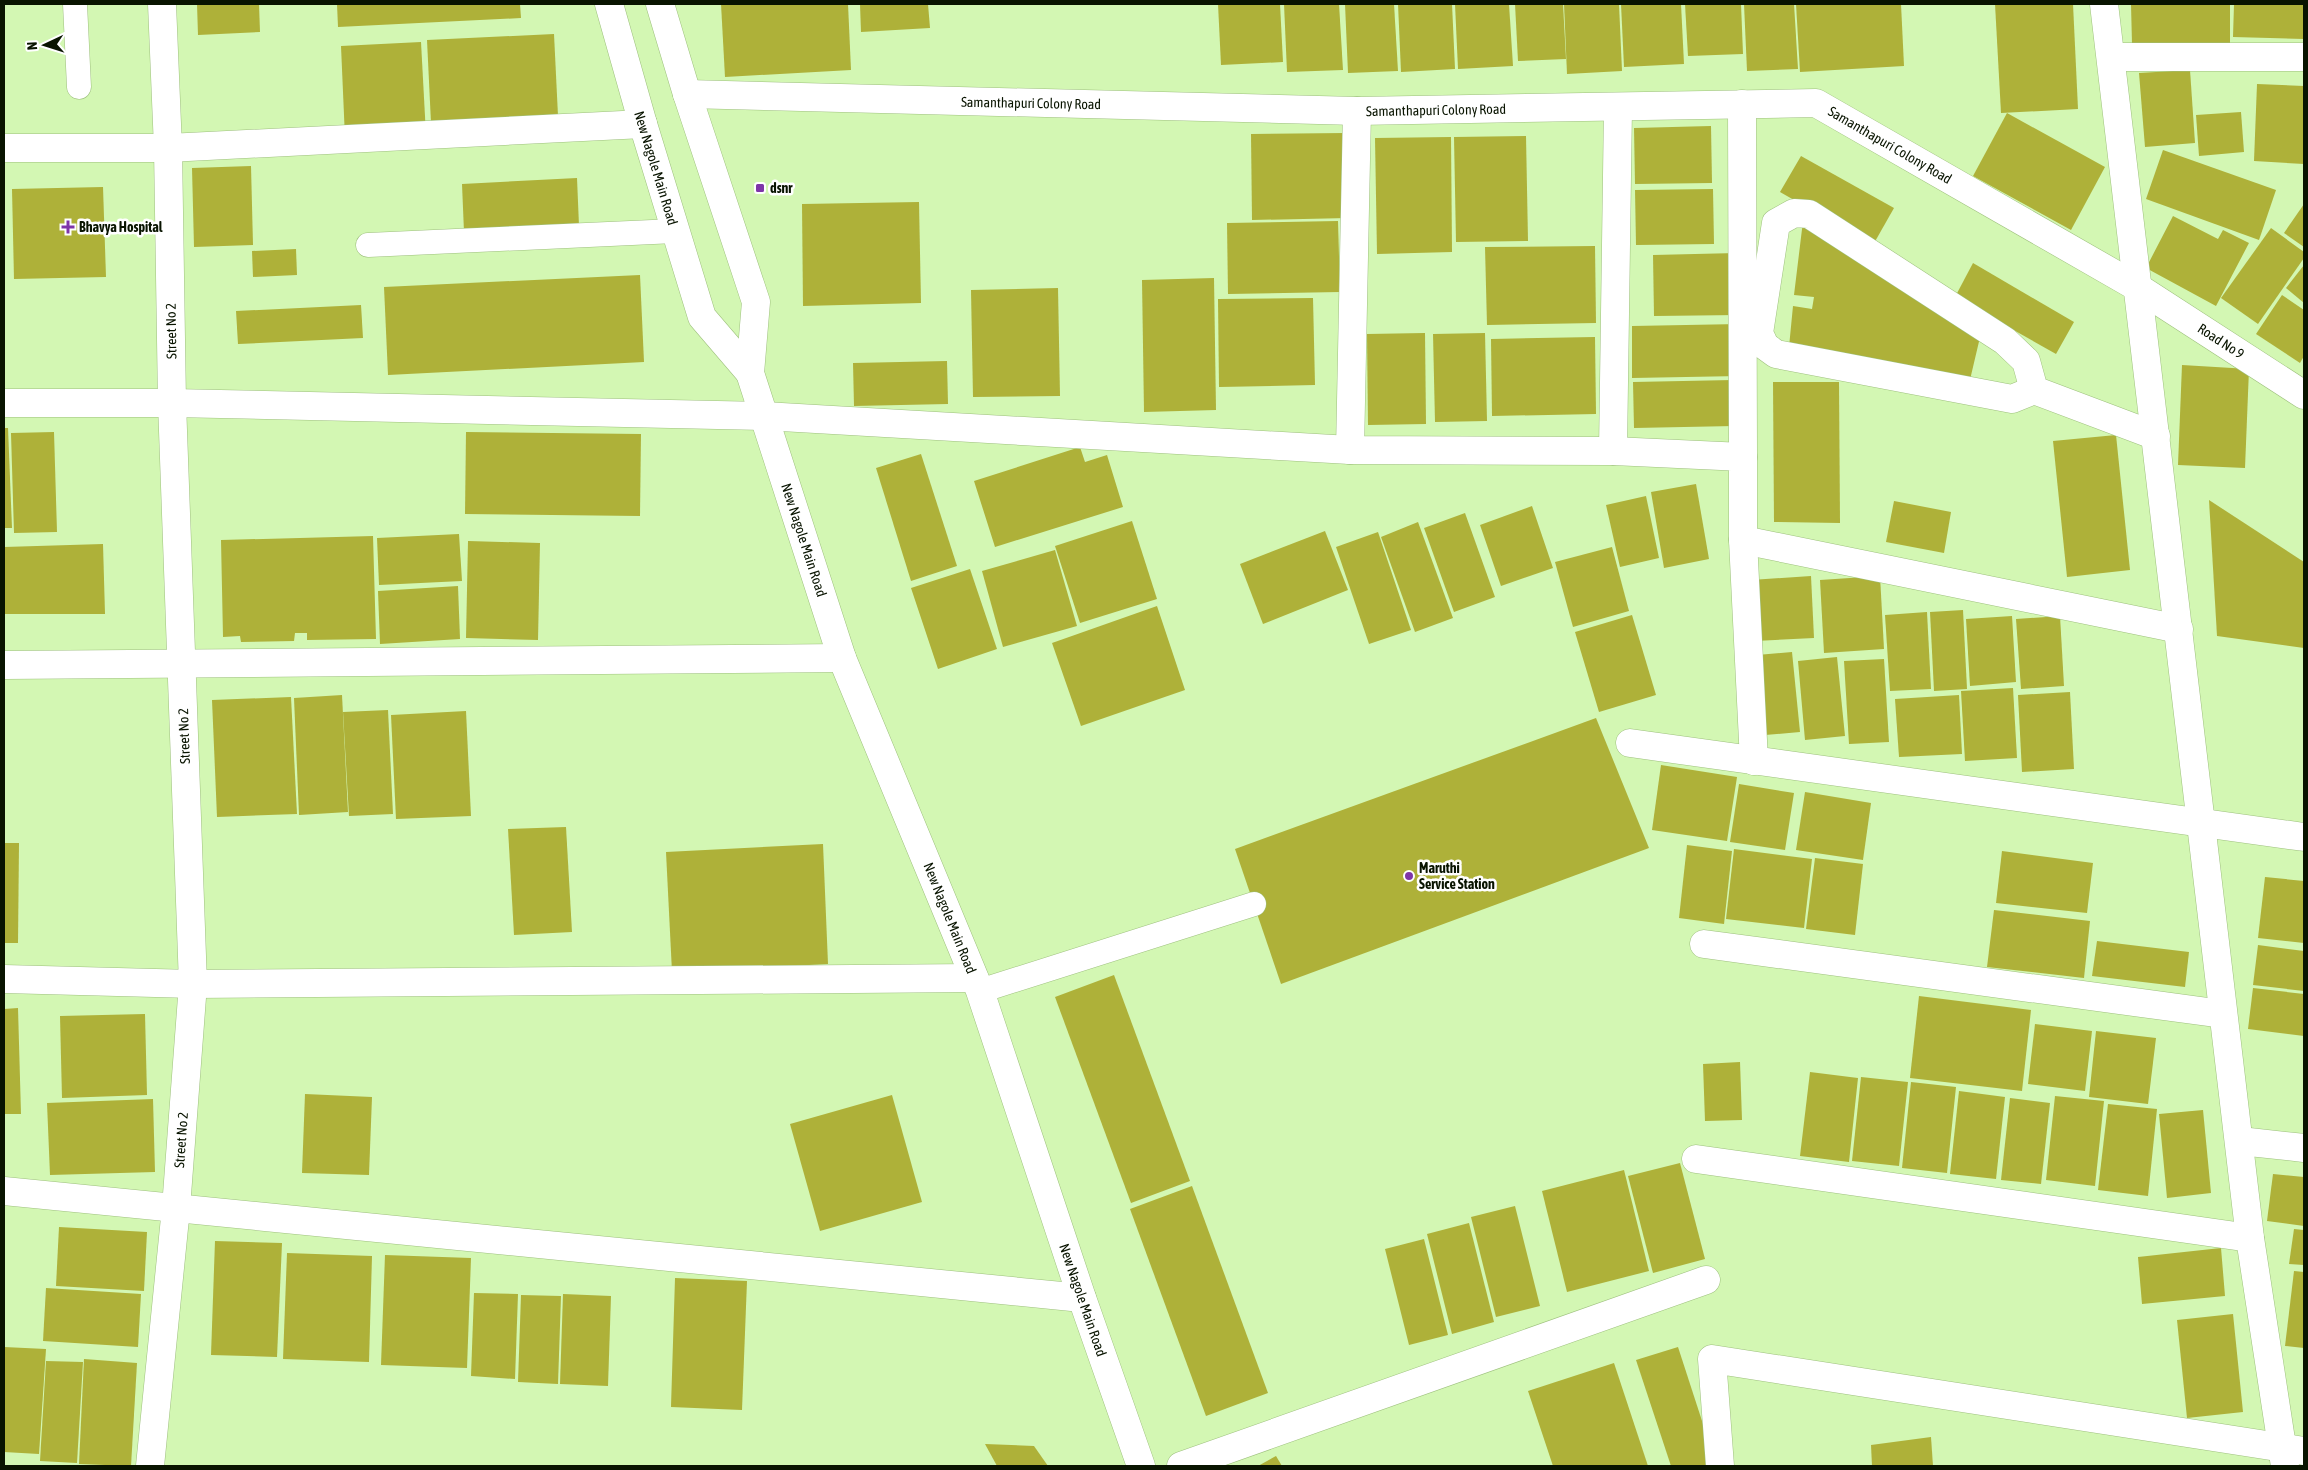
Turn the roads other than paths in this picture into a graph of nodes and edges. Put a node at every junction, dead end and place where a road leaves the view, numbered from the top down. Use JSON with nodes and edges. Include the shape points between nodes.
{"nodes":[{"id":1,"x":75,"y":4,"type":"edge"},
{"id":2,"x":162,"y":4,"type":"edge"},
{"id":3,"x":609,"y":4,"type":"edge"},
{"id":4,"x":660,"y":4,"type":"edge"},
{"id":5,"x":2104,"y":4,"type":"edge"},
{"id":6,"x":2111,"y":56,"type":"junction"},
{"id":7,"x":2304,"y":57,"type":"edge"},
{"id":8,"x":79,"y":87,"type":"dead end"},
{"id":9,"x":687,"y":94,"type":"junction"},
{"id":10,"x":1742,"y":104,"type":"junction"},
{"id":11,"x":1618,"y":107,"type":"junction"},
{"id":12,"x":1356,"y":111,"type":"junction"},
{"id":13,"x":643,"y":124,"type":"junction"},
{"id":14,"x":4,"y":148,"type":"edge"},
{"id":15,"x":168,"y":148,"type":"junction"},
{"id":16,"x":675,"y":230,"type":"junction"},
{"id":17,"x":368,"y":245,"type":"dead end"},
{"id":18,"x":2137,"y":287,"type":"junction"},
{"id":19,"x":750,"y":373,"type":"junction"},
{"id":20,"x":2034,"y":390,"type":"junction"},
{"id":21,"x":2304,"y":395,"type":"edge"},
{"id":22,"x":4,"y":403,"type":"edge"},
{"id":23,"x":172,"y":403,"type":"junction"},
{"id":24,"x":764,"y":416,"type":"junction"},
{"id":25,"x":2156,"y":436,"type":"junction"},
{"id":26,"x":1350,"y":450,"type":"junction"},
{"id":27,"x":1613,"y":451,"type":"junction"},
{"id":28,"x":1743,"y":457,"type":"junction"},
{"id":29,"x":1743,"y":540,"type":"junction"},
{"id":30,"x":2179,"y":629,"type":"junction"},
{"id":31,"x":842,"y":658,"type":"junction"},
{"id":32,"x":181,"y":663,"type":"junction"},
{"id":33,"x":4,"y":665,"type":"edge"},
{"id":34,"x":1630,"y":743,"type":"dead end"},
{"id":35,"x":1754,"y":761,"type":"junction"},
{"id":36,"x":2202,"y":824,"type":"junction"},
{"id":37,"x":2304,"y":837,"type":"edge"},
{"id":38,"x":1254,"y":904,"type":"dead end"},
{"id":39,"x":1704,"y":944,"type":"dead end"},
{"id":40,"x":4,"y":979,"type":"edge"},
{"id":41,"x":193,"y":984,"type":"junction"},
{"id":42,"x":977,"y":984,"type":"junction"},
{"id":43,"x":2223,"y":1014,"type":"junction"},
{"id":44,"x":2240,"y":1141,"type":"junction"},
{"id":45,"x":2304,"y":1148,"type":"edge"},
{"id":46,"x":1696,"y":1159,"type":"dead end"},
{"id":47,"x":4,"y":1191,"type":"edge"},
{"id":48,"x":176,"y":1208,"type":"junction"},
{"id":49,"x":2250,"y":1238,"type":"junction"},
{"id":50,"x":1706,"y":1280,"type":"dead end"},
{"id":51,"x":1082,"y":1298,"type":"junction"},
{"id":52,"x":2291,"y":1455,"type":"edge"},
{"id":53,"x":150,"y":1466,"type":"edge"},
{"id":54,"x":1141,"y":1466,"type":"edge"},
{"id":55,"x":1181,"y":1466,"type":"edge"},
{"id":56,"x":1720,"y":1466,"type":"edge"}],
"edges":[{"from":1,"to":8,"type":"lane"},
{"from":2,"to":15,"type":"street","name":"Street No 2"},
{"from":3,"to":13,"type":"street","name":"New Nagole Main Road"},
{"from":4,"to":9,"type":"street","name":"New Nagole Main Road"},
{"from":5,"to":6,"type":"street"},
{"from":6,"to":7,"type":"street"},
{"from":6,"to":18,"type":"street"},
{"from":9,"to":12,"type":"street","name":"Samanthapuri Colony Road"},
{"from":9,"to":19,"type":"street","name":"New Nagole Main Road","via":[[756,302]]},
{"from":10,"to":11,"type":"street","name":"Samanthapuri Colony Road"},
{"from":10,"to":18,"type":"street","name":"Samanthapuri Colony Road","via":[[1816,103]]},
{"from":10,"to":28,"type":"street"},
{"from":11,"to":12,"type":"street","name":"Samanthapuri Colony Road"},
{"from":11,"to":27,"type":"street"},
{"from":12,"to":26,"type":"street"},
{"from":13,"to":15,"type":"street"},
{"from":13,"to":16,"type":"street","name":"New Nagole Main Road"},
{"from":14,"to":15,"type":"street"},
{"from":15,"to":23,"type":"street","name":"Street No 2"},
{"from":16,"to":17,"type":"lane"},
{"from":16,"to":19,"type":"street","name":"New Nagole Main Road","via":[[702,317]]},
{"from":18,"to":21,"type":"street","name":"Road No 9"},
{"from":18,"to":25,"type":"street"},
{"from":19,"to":24,"type":"street","name":"New Nagole Main Road"},
{"from":20,"to":20,"type":"street","via":[[2012,399],[1776,354],[1765,346],[1758,333],[1776,223],[1794,213],[1809,214],[2004,341],[2026,361]]},
{"from":20,"to":25,"type":"street"},
{"from":22,"to":23,"type":"street"},
{"from":23,"to":24,"type":"street"},
{"from":23,"to":32,"type":"street","name":"Street No 2"},
{"from":24,"to":26,"type":"street"},
{"from":24,"to":31,"type":"street","name":"New Nagole Main Road"},
{"from":25,"to":30,"type":"street"},
{"from":26,"to":27,"type":"street"},
{"from":27,"to":28,"type":"street"},
{"from":28,"to":29,"type":"street"},
{"from":29,"to":30,"type":"street"},
{"from":29,"to":35,"type":"street"},
{"from":30,"to":36,"type":"street"},
{"from":31,"to":32,"type":"street"},
{"from":31,"to":42,"type":"street","name":"New Nagole Main Road"},
{"from":32,"to":33,"type":"street"},
{"from":32,"to":41,"type":"street","name":"Street No 2"},
{"from":34,"to":35,"type":"street"},
{"from":35,"to":36,"type":"street"},
{"from":36,"to":37,"type":"street"},
{"from":36,"to":43,"type":"street"},
{"from":38,"to":42,"type":"lane"},
{"from":39,"to":43,"type":"street"},
{"from":40,"to":41,"type":"street"},
{"from":41,"to":42,"type":"street"},
{"from":41,"to":48,"type":"street","name":"Street No 2"},
{"from":42,"to":51,"type":"street","name":"New Nagole Main Road"},
{"from":43,"to":44,"type":"street"},
{"from":44,"to":45,"type":"street"},
{"from":44,"to":49,"type":"street"},
{"from":46,"to":49,"type":"street"},
{"from":47,"to":48,"type":"street"},
{"from":48,"to":51,"type":"street"},
{"from":48,"to":53,"type":"street","name":"Street No 2"},
{"from":49,"to":52,"type":"street"},
{"from":50,"to":55,"type":"street"},
{"from":51,"to":54,"type":"street","name":"New Nagole Main Road"},
{"from":52,"to":56,"type":"street","via":[[1712,1359]]}]}
